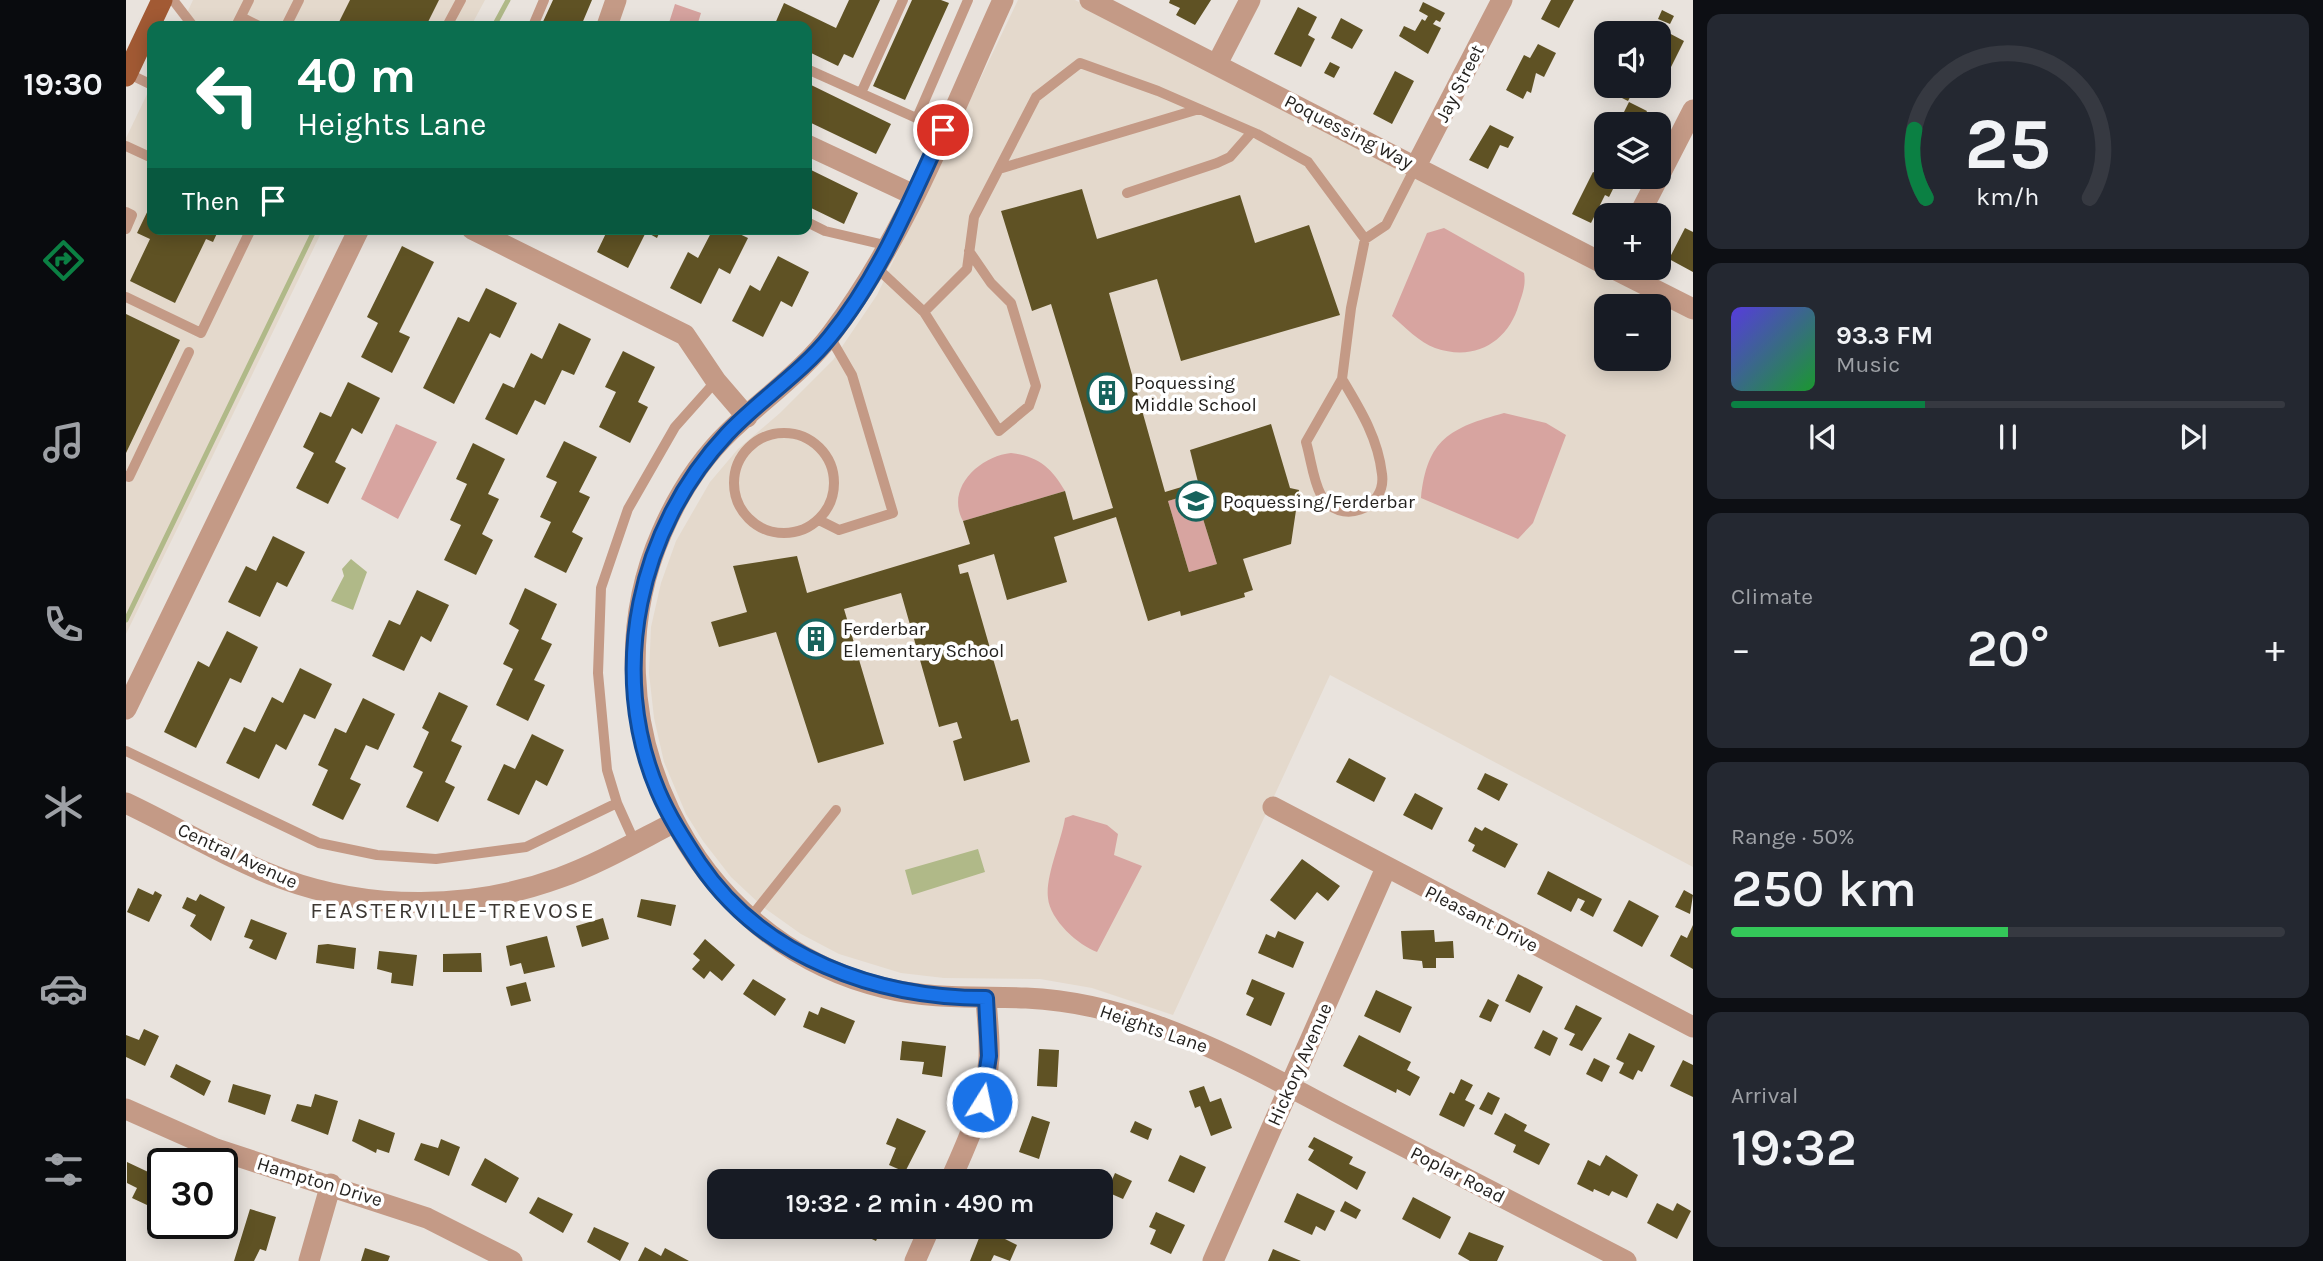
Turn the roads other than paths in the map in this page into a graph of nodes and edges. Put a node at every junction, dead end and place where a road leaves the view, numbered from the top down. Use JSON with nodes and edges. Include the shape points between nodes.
{"nodes":[{"id":1,"x":162,"y":0,"type":"edge"},
{"id":2,"x":173,"y":0,"type":"edge"},
{"id":3,"x":249,"y":0,"type":"edge"},
{"id":4,"x":299,"y":0,"type":"edge"},
{"id":5,"x":461,"y":0,"type":"edge"},
{"id":6,"x":544,"y":0,"type":"edge"},
{"id":7,"x":616,"y":0,"type":"edge"},
{"id":8,"x":903,"y":0,"type":"edge"},
{"id":9,"x":968,"y":0,"type":"edge"},
{"id":10,"x":1003,"y":0,"type":"edge"},
{"id":11,"x":1090,"y":0,"type":"edge"},
{"id":12,"x":1250,"y":0,"type":"edge"},
{"id":13,"x":1502,"y":0,"type":"edge"},
{"id":14,"x":154,"y":21,"type":"edge"},
{"id":15,"x":189,"y":21,"type":"edge"},
{"id":16,"x":239,"y":21,"type":"edge"},
{"id":17,"x":288,"y":21,"type":"edge"},
{"id":18,"x":450,"y":21,"type":"edge"},
{"id":19,"x":535,"y":21,"type":"edge"},
{"id":20,"x":609,"y":21,"type":"edge"},
{"id":21,"x":147,"y":36,"type":"edge"},
{"id":22,"x":1217,"y":64,"type":"junction"},
{"id":23,"x":812,"y":71,"type":"edge"},
{"id":24,"x":127,"y":74,"type":"edge"},
{"id":25,"x":147,"y":83,"type":"edge"},
{"id":26,"x":861,"y":93,"type":"junction"},
{"id":27,"x":1199,"y":109,"type":"junction"},
{"id":28,"x":1693,"y":110,"type":"edge"},
{"id":29,"x":917,"y":118,"type":"junction"},
{"id":30,"x":943,"y":130,"type":"junction"},
{"id":31,"x":1252,"y":132,"type":"junction"},
{"id":32,"x":126,"y":146,"type":"edge"},
{"id":33,"x":812,"y":147,"type":"edge"},
{"id":34,"x":147,"y":156,"type":"edge"},
{"id":35,"x":1416,"y":166,"type":"junction"},
{"id":36,"x":999,"y":169,"type":"junction"},
{"id":37,"x":1127,"y":193,"type":"dead end"},
{"id":38,"x":914,"y":195,"type":"junction"},
{"id":39,"x":1645,"y":203,"type":"edge"},
{"id":40,"x":126,"y":212,"type":"edge"},
{"id":41,"x":812,"y":224,"type":"edge"},
{"id":42,"x":126,"y":229,"type":"edge"},
{"id":43,"x":248,"y":235,"type":"edge"},
{"id":44,"x":356,"y":235,"type":"edge"},
{"id":45,"x":484,"y":235,"type":"edge"},
{"id":46,"x":1365,"y":239,"type":"junction"},
{"id":47,"x":889,"y":247,"type":"junction"},
{"id":48,"x":969,"y":251,"type":"junction"},
{"id":49,"x":1594,"y":259,"type":"edge"},
{"id":50,"x":877,"y":268,"type":"junction"},
{"id":51,"x":1636,"y":280,"type":"edge"},
{"id":52,"x":126,"y":298,"type":"edge"},
{"id":53,"x":1693,"y":309,"type":"edge"},
{"id":54,"x":924,"y":312,"type":"junction"},
{"id":55,"x":830,"y":337,"type":"junction"},
{"id":56,"x":189,"y":352,"type":"dead end"},
{"id":57,"x":1342,"y":379,"type":"junction"},
{"id":58,"x":716,"y":381,"type":"junction"},
{"id":59,"x":747,"y":417,"type":"junction"},
{"id":60,"x":763,"y":437,"type":"junction"},
{"id":61,"x":126,"y":476,"type":"edge"},
{"id":62,"x":819,"y":520,"type":"junction"},
{"id":63,"x":126,"y":709,"type":"edge"},
{"id":64,"x":126,"y":751,"type":"edge"},
{"id":65,"x":126,"y":803,"type":"edge"},
{"id":66,"x":617,"y":803,"type":"junction"},
{"id":67,"x":1273,"y":807,"type":"dead end"},
{"id":68,"x":836,"y":810,"type":"dead end"},
{"id":69,"x":673,"y":822,"type":"junction"},
{"id":70,"x":635,"y":843,"type":"junction"},
{"id":71,"x":1386,"y":868,"type":"junction"},
{"id":72,"x":750,"y":918,"type":"junction"},
{"id":73,"x":986,"y":998,"type":"junction"},
{"id":74,"x":1693,"y":1027,"type":"edge"},
{"id":75,"x":1289,"y":1087,"type":"junction"},
{"id":76,"x":126,"y":1109,"type":"edge"},
{"id":77,"x":955,"y":1169,"type":"edge"},
{"id":78,"x":331,"y":1184,"type":"junction"},
{"id":79,"x":925,"y":1239,"type":"edge"},
{"id":80,"x":309,"y":1261,"type":"edge"},
{"id":81,"x":512,"y":1261,"type":"edge"},
{"id":82,"x":915,"y":1261,"type":"edge"},
{"id":83,"x":1213,"y":1261,"type":"edge"},
{"id":84,"x":1626,"y":1261,"type":"edge"}],
"edges":[{"from":1,"to":14,"type":"main road"},
{"from":2,"to":15,"type":"lane"},
{"from":3,"to":16,"type":"lane"},
{"from":4,"to":17,"type":"lane"},
{"from":5,"to":18,"type":"lane"},
{"from":6,"to":19,"type":"lane"},
{"from":7,"to":20,"type":"street"},
{"from":8,"to":26,"type":"lane"},
{"from":9,"to":29,"type":"lane"},
{"from":10,"to":30,"type":"street","name":"Heights Lane"},
{"from":11,"to":22,"type":"street","name":"Poquessing Way"},
{"from":12,"to":22,"type":"street"},
{"from":13,"to":35,"type":"street","name":"Jay Street"},
{"from":21,"to":24,"type":"main road"},
{"from":22,"to":35,"type":"street","name":"Poquessing Way"},
{"from":23,"to":26,"type":"lane"},
{"from":24,"to":25,"type":"lane"},
{"from":26,"to":29,"type":"lane"},
{"from":27,"to":31,"type":"lane"},
{"from":27,"to":36,"type":"lane"},
{"from":27,"to":36,"type":"lane","via":[[1080,63],[1036,97]]},
{"from":28,"to":39,"type":"street"},
{"from":29,"to":30,"type":"lane"},
{"from":30,"to":38,"type":"street","name":"Heights Lane"},
{"from":31,"to":37,"type":"lane","via":[[1230,157]]},
{"from":31,"to":46,"type":"lane","via":[[1308,162]]},
{"from":32,"to":34,"type":"lane"},
{"from":33,"to":38,"type":"street"},
{"from":35,"to":46,"type":"lane","via":[[1386,225]]},
{"from":35,"to":49,"type":"street","name":"Poquessing Way"},
{"from":36,"to":48,"type":"lane","via":[[974,217]]},
{"from":38,"to":47,"type":"street","name":"Heights Lane"},
{"from":40,"to":42,"type":"lane","via":[[132,215]]},
{"from":41,"to":47,"type":"lane"},
{"from":43,"to":52,"type":"lane","via":[[201,333]]},
{"from":44,"to":63,"type":"street"},
{"from":45,"to":58,"type":"street","via":[[685,335]]},
{"from":46,"to":57,"type":"lane"},
{"from":47,"to":50,"type":"street","name":"Heights Lane"},
{"from":48,"to":54,"type":"lane","via":[[967,269]]},
{"from":48,"to":54,"type":"lane","via":[[1011,303],[1036,386],[1029,406],[999,431]]},
{"from":50,"to":54,"type":"lane"},
{"from":50,"to":55,"type":"street","name":"Heights Lane"},
{"from":51,"to":53,"type":"street"},
{"from":55,"to":59,"type":"street","name":"Heights Lane"},
{"from":55,"to":62,"type":"lane","via":[[852,375],[893,513],[839,530]]},
{"from":56,"to":61,"type":"lane"},
{"from":57,"to":57,"type":"lane","via":[[1306,442],[1321,495],[1334,509],[1351,513],[1368,507],[1380,495],[1383,475],[1368,421]]},
{"from":58,"to":59,"type":"street"},
{"from":58,"to":66,"type":"lane","via":[[675,427],[628,509],[601,588],[598,673],[607,770]]},
{"from":59,"to":60,"type":"lane"},
{"from":59,"to":69,"type":"street","name":"Heights Lane","via":[[728,433],[685,488],[662,531],[640,599],[633,648],[638,720],[649,767]]},
{"from":60,"to":62,"type":"lane","via":[[788,432],[804,436],[829,460],[834,491]]},
{"from":60,"to":62,"type":"lane","via":[[743,453],[735,469],[733,486],[746,516],[774,532],[798,531]]},
{"from":64,"to":66,"type":"lane","via":[[319,843],[377,855],[436,859],[526,847]]},
{"from":65,"to":70,"type":"street","name":"Central Avenue","via":[[281,878],[324,892],[387,902],[438,903],[510,893],[560,878]]},
{"from":66,"to":70,"type":"lane"},
{"from":67,"to":71,"type":"street","name":"Pleasant Drive"},
{"from":68,"to":72,"type":"lane"},
{"from":69,"to":70,"type":"street","name":"Central Avenue"},
{"from":69,"to":72,"type":"street","name":"Heights Lane","via":[[705,872]]},
{"from":71,"to":74,"type":"street","name":"Pleasant Drive"},
{"from":71,"to":75,"type":"street","name":"Hickory Avenue"},
{"from":72,"to":73,"type":"street","name":"Heights Lane","via":[[816,963],[880,988],[926,996]]},
{"from":73,"to":75,"type":"street","name":"Heights Lane","via":[[1051,1000],[1107,1010],[1191,1038]]},
{"from":73,"to":77,"type":"street","via":[[986,1087]]},
{"from":75,"to":83,"type":"street","name":"Hickory Avenue"},
{"from":75,"to":84,"type":"street","name":"Poplar Road"},
{"from":76,"to":78,"type":"street","name":"Hampton Drive","via":[[186,1138]]},
{"from":78,"to":80,"type":"street"},
{"from":78,"to":81,"type":"street","name":"Hampton Drive","via":[[427,1217]]},
{"from":79,"to":82,"type":"street"}]}
